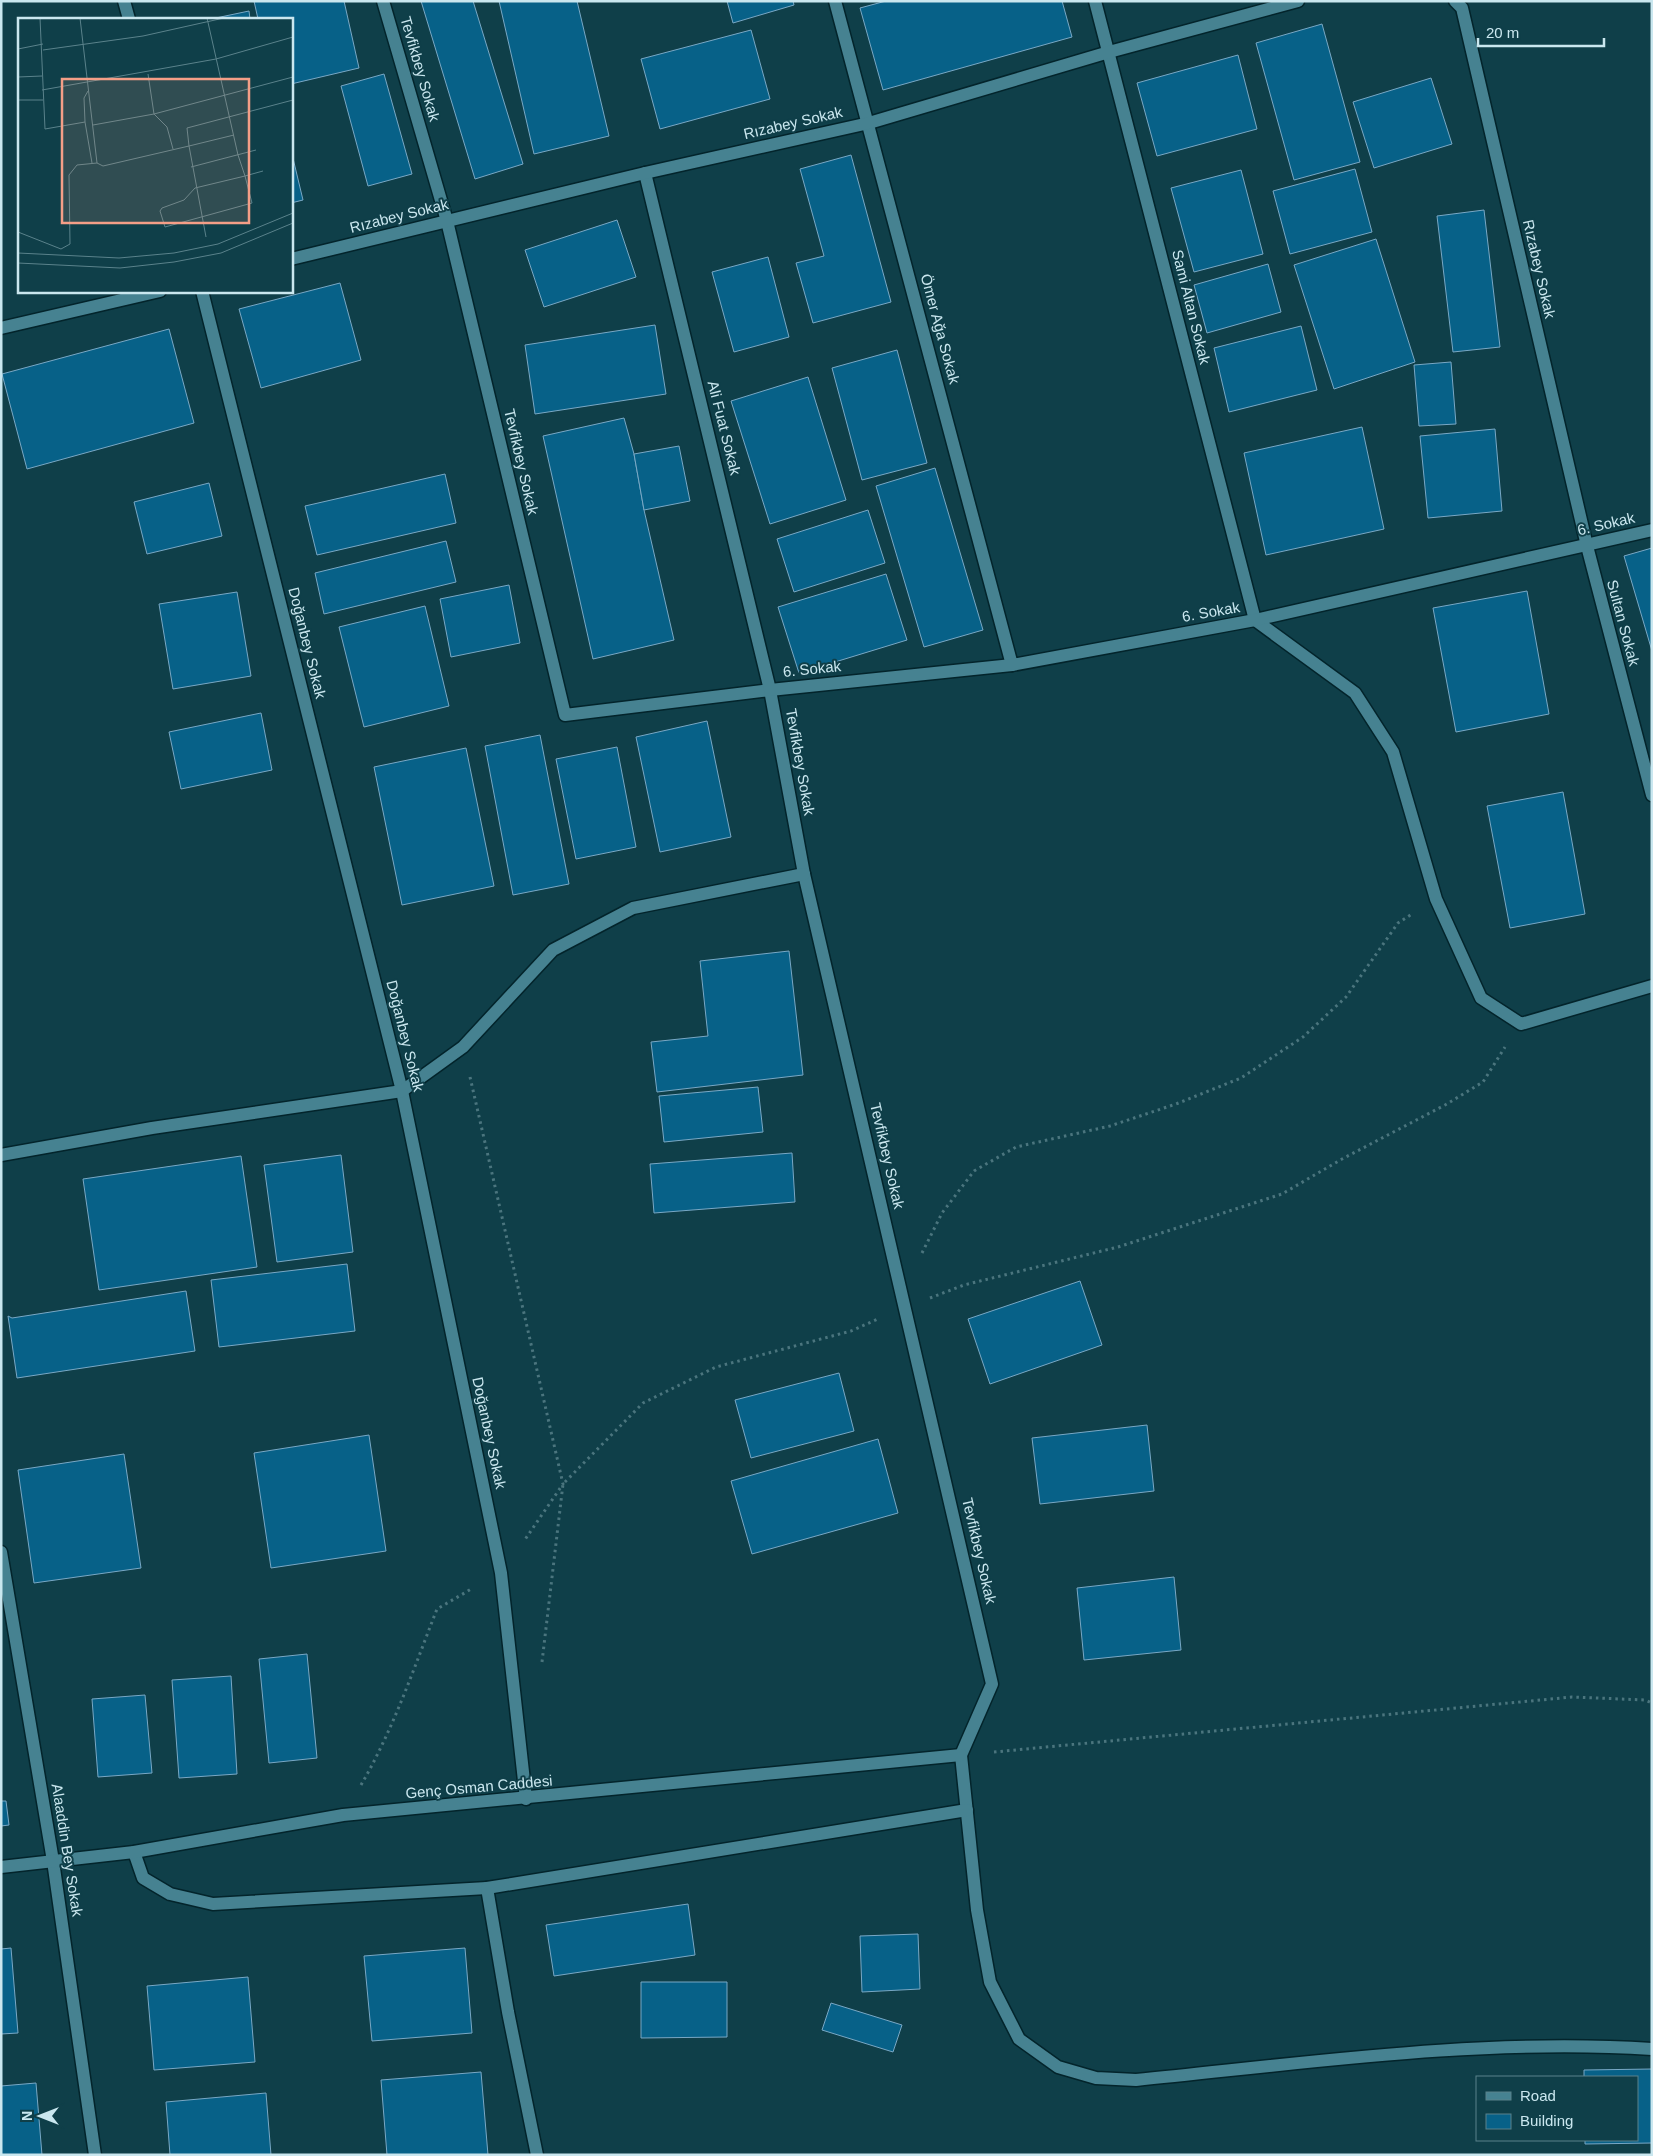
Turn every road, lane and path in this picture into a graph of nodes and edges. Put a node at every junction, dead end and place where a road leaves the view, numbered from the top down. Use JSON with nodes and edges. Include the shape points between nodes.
{"nodes":[{"id":1,"x":124,"y":1,"type":"edge"},
{"id":2,"x":383,"y":1,"type":"edge"},
{"id":3,"x":835,"y":1,"type":"edge"},
{"id":4,"x":1095,"y":1,"type":"edge"},
{"id":5,"x":1298,"y":1,"type":"edge"},
{"id":6,"x":1456,"y":1,"type":"edge"},
{"id":7,"x":129,"y":18,"type":"edge"},
{"id":8,"x":1109,"y":52,"type":"junction"},
{"id":9,"x":869,"y":123,"type":"junction"},
{"id":10,"x":645,"y":173,"type":"junction"},
{"id":11,"x":447,"y":221,"type":"junction"},
{"id":12,"x":292,"y":259,"type":"edge"},
{"id":13,"x":156,"y":292,"type":"edge"},
{"id":14,"x":202,"y":292,"type":"edge"},
{"id":15,"x":1,"y":328,"type":"edge"},
{"id":16,"x":1652,"y":530,"type":"edge"},
{"id":17,"x":1586,"y":546,"type":"junction"},
{"id":18,"x":1255,"y":620,"type":"junction"},
{"id":19,"x":1012,"y":664,"type":"junction"},
{"id":20,"x":770,"y":690,"type":"junction"},
{"id":21,"x":1652,"y":795,"type":"edge"},
{"id":22,"x":804,"y":874,"type":"junction"},
{"id":23,"x":1436,"y":899,"type":"junction"},
{"id":24,"x":1652,"y":986,"type":"edge"},
{"id":25,"x":1520,"y":1024,"type":"junction"},
{"id":26,"x":463,"y":1047,"type":"junction"},
{"id":27,"x":402,"y":1091,"type":"junction"},
{"id":28,"x":1,"y":1155,"type":"edge"},
{"id":29,"x":919,"y":1258,"type":"dead end"},
{"id":30,"x":906,"y":1306,"type":"junction"},
{"id":31,"x":562,"y":1484,"type":"junction"},
{"id":32,"x":1,"y":1552,"type":"edge"},
{"id":33,"x":502,"y":1573,"type":"junction"},
{"id":34,"x":541,"y":1671,"type":"dead end"},
{"id":35,"x":1652,"y":1703,"type":"edge"},
{"id":36,"x":962,"y":1755,"type":"junction"},
{"id":37,"x":526,"y":1799,"type":"junction"},
{"id":38,"x":967,"y":1810,"type":"junction"},
{"id":39,"x":343,"y":1816,"type":"junction"},
{"id":40,"x":134,"y":1852,"type":"junction"},
{"id":41,"x":53,"y":1861,"type":"junction"},
{"id":42,"x":1,"y":1867,"type":"edge"},
{"id":43,"x":487,"y":1888,"type":"junction"},
{"id":44,"x":1652,"y":2049,"type":"edge"},
{"id":45,"x":95,"y":2155,"type":"edge"},
{"id":46,"x":537,"y":2155,"type":"edge"}],
"edges":[{"from":1,"to":7,"type":"street"},
{"from":2,"to":11,"type":"street","name":"Tevfikbey Sokak"},
{"from":3,"to":9,"type":"street","name":"Ömer Ağa Sokak"},
{"from":4,"to":8,"type":"street","name":"Sami Altan Sokak"},
{"from":5,"to":8,"type":"street","name":"Rızabey Sokak"},
{"from":6,"to":17,"type":"street","name":"Rızabey Sokak","via":[[1462,8]]},
{"from":8,"to":9,"type":"street","name":"Rızabey Sokak"},
{"from":8,"to":18,"type":"street","name":"Sami Altan Sokak"},
{"from":9,"to":10,"type":"street","name":"Rızabey Sokak"},
{"from":9,"to":19,"type":"street","name":"Ömer Ağa Sokak"},
{"from":10,"to":11,"type":"street","name":"Rızabey Sokak"},
{"from":10,"to":20,"type":"street","name":"Ali Fuat Sokak"},
{"from":11,"to":12,"type":"street","name":"Rızabey Sokak"},
{"from":11,"to":20,"type":"street","name":"Tevfikbey Sokak","via":[[565,716]]},
{"from":13,"to":15,"type":"street"},
{"from":14,"to":27,"type":"street","name":"Doğanbey Sokak"},
{"from":16,"to":17,"type":"street","name":"6. Sokak"},
{"from":17,"to":18,"type":"street","name":"6. Sokak"},
{"from":17,"to":21,"type":"street","name":"Sultan Sokak"},
{"from":18,"to":19,"type":"street","name":"6. Sokak"},
{"from":18,"to":23,"type":"street","via":[[1356,693],[1393,752]]},
{"from":19,"to":20,"type":"street","name":"6. Sokak"},
{"from":20,"to":22,"type":"street","name":"Tevfikbey Sokak"},
{"from":22,"to":26,"type":"street","via":[[634,908],[553,950]]},
{"from":22,"to":30,"type":"street","name":"Tevfikbey Sokak"},
{"from":23,"to":25,"type":"street","via":[[1481,998]]},
{"from":23,"to":29,"type":"path","via":[[1398,923],[1346,997],[1303,1037],[1241,1078],[1110,1126],[1016,1147],[974,1171],[942,1213]]},
{"from":24,"to":25,"type":"street"},
{"from":25,"to":30,"type":"path","via":[[1483,1082],[1282,1194],[1118,1247],[964,1285]]},
{"from":26,"to":27,"type":"street"},
{"from":26,"to":31,"type":"path"},
{"from":27,"to":28,"type":"street","via":[[152,1128]]},
{"from":27,"to":33,"type":"street","name":"Doğanbey Sokak"},
{"from":30,"to":31,"type":"path","via":[[850,1331],[716,1367],[643,1403]]},
{"from":30,"to":36,"type":"street","name":"Tevfikbey Sokak","via":[[992,1684]]},
{"from":31,"to":33,"type":"path"},
{"from":31,"to":34,"type":"path"},
{"from":32,"to":41,"type":"street","name":"Alaaddin Bey Sokak"},
{"from":33,"to":37,"type":"street","name":"Doğanbey Sokak"},
{"from":33,"to":39,"type":"path","via":[[437,1609],[405,1693],[371,1768]]},
{"from":35,"to":36,"type":"path","via":[[1572,1697]]},
{"from":36,"to":37,"type":"street","name":"Genç Osman Caddesi"},
{"from":36,"to":38,"type":"street"},
{"from":37,"to":39,"type":"street","name":"Genç Osman Caddesi"},
{"from":38,"to":43,"type":"street"},
{"from":38,"to":44,"type":"street","via":[[977,1910],[990,1982],[1019,2039],[1058,2067],[1096,2078],[1136,2080],[1449,2049],[1614,2046]]},
{"from":39,"to":40,"type":"street","name":"Genç Osman Caddesi"},
{"from":40,"to":41,"type":"street","name":"Genç Osman Caddesi"},
{"from":40,"to":43,"type":"street","via":[[143,1878],[170,1894],[214,1904]]},
{"from":41,"to":42,"type":"street","name":"Genç Osman Caddesi"},
{"from":41,"to":45,"type":"street","name":"Alaaddin Bey Sokak"},
{"from":43,"to":46,"type":"street"}]}
